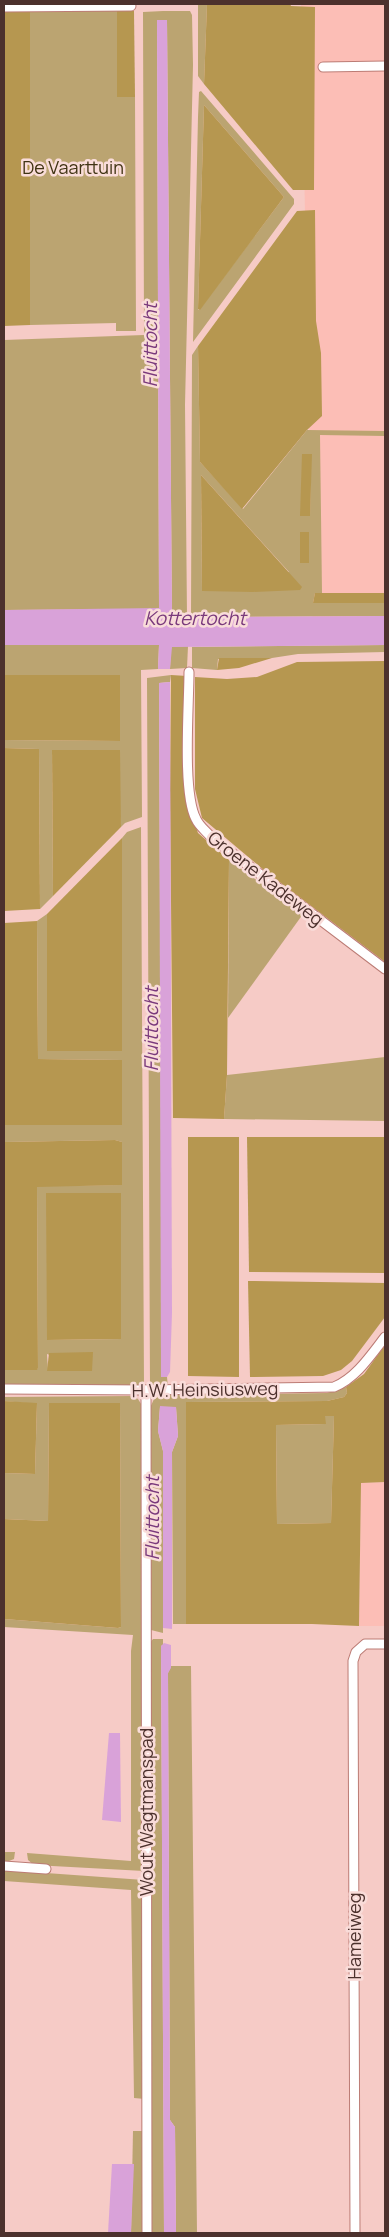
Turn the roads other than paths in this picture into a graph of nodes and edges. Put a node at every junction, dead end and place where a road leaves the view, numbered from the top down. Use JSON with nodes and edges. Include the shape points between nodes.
{"nodes":[{"id":1,"x":131,"y":6,"type":"dead end"},
{"id":2,"x":4,"y":7,"type":"edge"},
{"id":3,"x":385,"y":66,"type":"edge"},
{"id":4,"x":323,"y":67,"type":"dead end"},
{"id":5,"x":189,"y":672,"type":"dead end"},
{"id":6,"x":385,"y":969,"type":"edge"},
{"id":7,"x":385,"y":1337,"type":"edge"},
{"id":8,"x":4,"y":1389,"type":"edge"},
{"id":9,"x":146,"y":1390,"type":"junction"},
{"id":10,"x":385,"y":1644,"type":"edge"},
{"id":11,"x":4,"y":1866,"type":"edge"},
{"id":12,"x":46,"y":1869,"type":"dead end"},
{"id":13,"x":147,"y":2233,"type":"edge"},
{"id":14,"x":355,"y":2233,"type":"edge"}],
"edges":[{"from":1,"to":2,"type":"street"},
{"from":3,"to":4,"type":"street"},
{"from":5,"to":6,"type":"street","name":"Groene Kadeweg","via":[[187,764],[196,821],[211,837]]},
{"from":7,"to":9,"type":"street","name":"H.W. Heinsiusweg","via":[[346,1382],[334,1387]]},
{"from":8,"to":9,"type":"street","name":"H.W. Heinsiusweg"},
{"from":9,"to":13,"type":"street","name":"Wout Wagtmanspad"},
{"from":10,"to":14,"type":"street","name":"Hameiweg","via":[[365,1644],[356,1652],[353,1661]]},
{"from":11,"to":12,"type":"street"}]}
